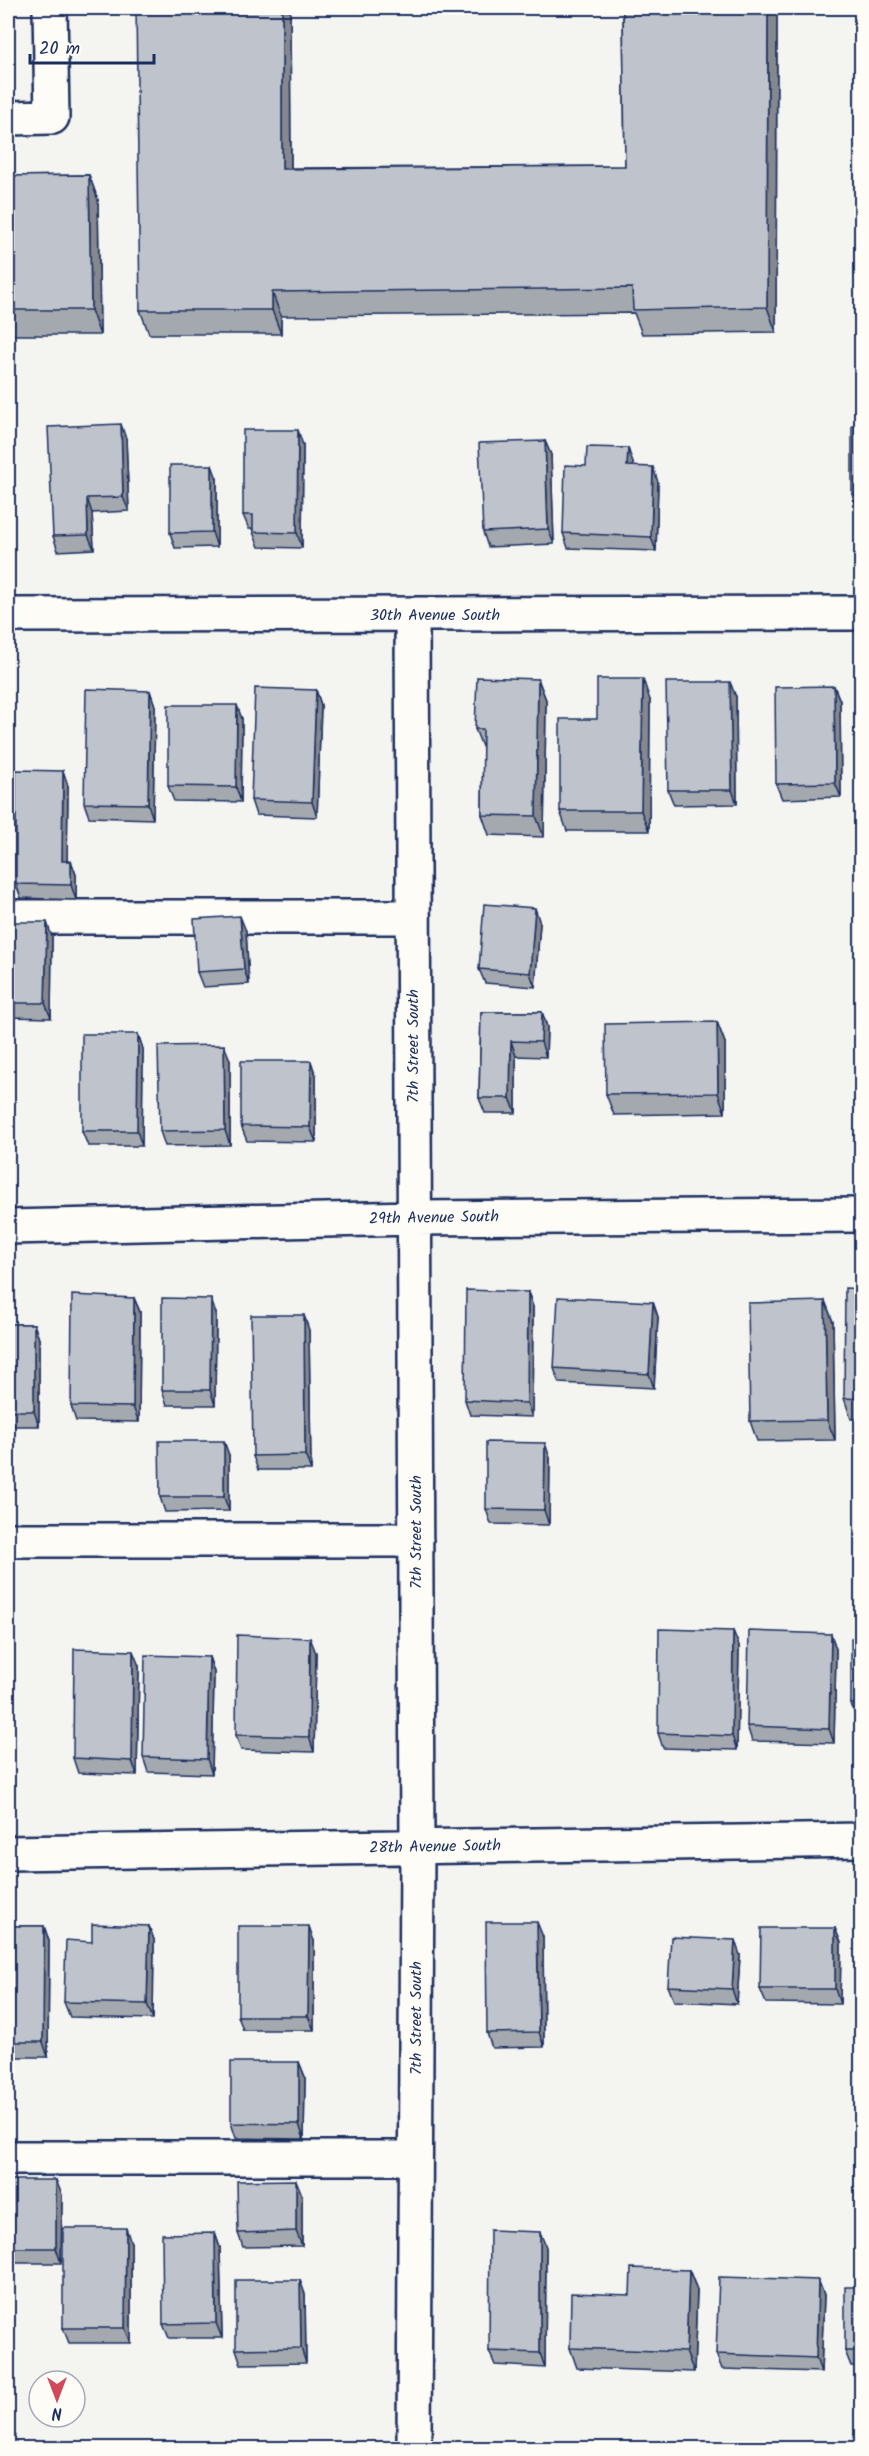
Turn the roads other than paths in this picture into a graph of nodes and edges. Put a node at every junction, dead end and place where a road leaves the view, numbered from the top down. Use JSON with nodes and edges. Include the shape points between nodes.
{"nodes":[{"id":1,"x":50,"y":8,"type":"edge"},
{"id":2,"x":8,"y":118,"type":"edge"},
{"id":3,"x":861,"y":613,"type":"edge"},
{"id":4,"x":8,"y":615,"type":"edge"},
{"id":5,"x":412,"y":615,"type":"junction"},
{"id":6,"x":8,"y":917,"type":"edge"},
{"id":7,"x":413,"y":917,"type":"junction"},
{"id":8,"x":861,"y":1215,"type":"edge"},
{"id":9,"x":414,"y":1218,"type":"junction"},
{"id":10,"x":8,"y":1227,"type":"edge"},
{"id":11,"x":8,"y":1540,"type":"edge"},
{"id":12,"x":416,"y":1540,"type":"junction"},
{"id":13,"x":861,"y":1840,"type":"edge"},
{"id":14,"x":417,"y":1848,"type":"junction"},
{"id":15,"x":8,"y":1853,"type":"edge"},
{"id":16,"x":8,"y":2158,"type":"edge"},
{"id":17,"x":415,"y":2158,"type":"junction"},
{"id":18,"x":414,"y":2448,"type":"edge"}],
"edges":[{"from":1,"to":2,"type":"street","via":[[52,117]]},
{"from":3,"to":5,"type":"street","name":"30th Avenue South"},
{"from":4,"to":5,"type":"street","name":"30th Avenue South"},
{"from":5,"to":7,"type":"street","name":"7th Street South"},
{"from":6,"to":7,"type":"street"},
{"from":7,"to":9,"type":"street","name":"7th Street South"},
{"from":8,"to":9,"type":"street","name":"29th Avenue South"},
{"from":9,"to":10,"type":"street","name":"29th Avenue South"},
{"from":9,"to":12,"type":"street","name":"7th Street South"},
{"from":11,"to":12,"type":"street"},
{"from":12,"to":14,"type":"street","name":"7th Street South"},
{"from":13,"to":14,"type":"street","name":"28th Avenue South"},
{"from":14,"to":15,"type":"street","name":"28th Avenue South"},
{"from":14,"to":17,"type":"street","name":"7th Street South"},
{"from":16,"to":17,"type":"street"},
{"from":17,"to":18,"type":"street","name":"7th Street South"}]}
